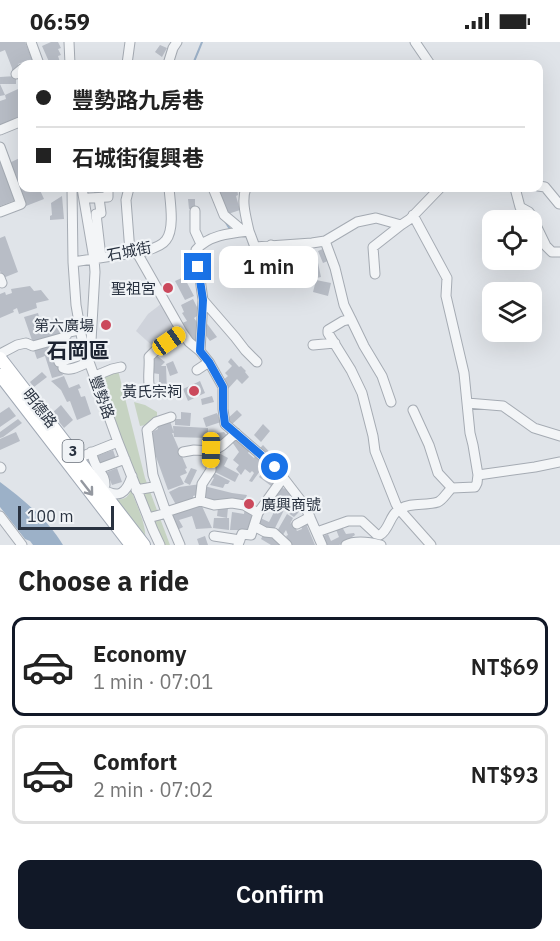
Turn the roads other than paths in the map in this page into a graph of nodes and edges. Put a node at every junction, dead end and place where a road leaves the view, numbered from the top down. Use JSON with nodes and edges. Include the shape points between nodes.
{"nodes":[{"id":1,"x":31,"y":42,"type":"edge"},
{"id":2,"x":69,"y":42,"type":"edge"},
{"id":3,"x":130,"y":42,"type":"edge"},
{"id":4,"x":177,"y":42,"type":"edge"},
{"id":5,"x":415,"y":42,"type":"edge"},
{"id":6,"x":37,"y":60,"type":"edge"},
{"id":7,"x":70,"y":60,"type":"edge"},
{"id":8,"x":128,"y":60,"type":"edge"},
{"id":9,"x":169,"y":60,"type":"edge"},
{"id":10,"x":427,"y":60,"type":"edge"},
{"id":11,"x":18,"y":123,"type":"edge"},
{"id":12,"x":0,"y":130,"type":"edge"},
{"id":13,"x":0,"y":147,"type":"edge"},
{"id":14,"x":543,"y":187,"type":"edge"},
{"id":15,"x":72,"y":192,"type":"edge"},
{"id":16,"x":83,"y":192,"type":"edge"},
{"id":17,"x":108,"y":192,"type":"edge"},
{"id":18,"x":128,"y":192,"type":"edge"},
{"id":19,"x":170,"y":192,"type":"edge"},
{"id":20,"x":214,"y":192,"type":"edge"},
{"id":21,"x":244,"y":192,"type":"edge"},
{"id":22,"x":436,"y":192,"type":"edge"},
{"id":23,"x":516,"y":192,"type":"edge"},
{"id":24,"x":560,"y":204,"type":"edge"},
{"id":25,"x":195,"y":211,"type":"dead end"},
{"id":26,"x":0,"y":212,"type":"edge"},
{"id":27,"x":413,"y":215,"type":"junction"},
{"id":28,"x":401,"y":225,"type":"junction"},
{"id":29,"x":246,"y":231,"type":"junction"},
{"id":30,"x":325,"y":241,"type":"junction"},
{"id":31,"x":201,"y":244,"type":"junction"},
{"id":32,"x":271,"y":246,"type":"junction"},
{"id":33,"x":133,"y":252,"type":"junction"},
{"id":34,"x":560,"y":252,"type":"edge"},
{"id":35,"x":97,"y":258,"type":"junction"},
{"id":36,"x":273,"y":258,"type":"dead end"},
{"id":37,"x":73,"y":262,"type":"junction"},
{"id":38,"x":375,"y":274,"type":"dead end"},
{"id":39,"x":203,"y":300,"type":"junction"},
{"id":40,"x":351,"y":319,"type":"junction"},
{"id":41,"x":79,"y":330,"type":"junction"},
{"id":42,"x":182,"y":332,"type":"junction"},
{"id":43,"x":335,"y":343,"type":"junction"},
{"id":44,"x":313,"y":345,"type":"dead end"},
{"id":45,"x":200,"y":351,"type":"junction"},
{"id":46,"x":86,"y":353,"type":"junction"},
{"id":47,"x":0,"y":356,"type":"edge"},
{"id":48,"x":209,"y":362,"type":"junction"},
{"id":49,"x":257,"y":362,"type":"dead end"},
{"id":50,"x":121,"y":367,"type":"dead end"},
{"id":51,"x":197,"y":370,"type":"dead end"},
{"id":52,"x":0,"y":375,"type":"edge"},
{"id":53,"x":94,"y":376,"type":"junction"},
{"id":54,"x":150,"y":389,"type":"dead end"},
{"id":55,"x":391,"y":402,"type":"dead end"},
{"id":56,"x":467,"y":403,"type":"junction"},
{"id":57,"x":413,"y":410,"type":"dead end"},
{"id":58,"x":171,"y":417,"type":"dead end"},
{"id":59,"x":236,"y":433,"type":"junction"},
{"id":60,"x":560,"y":436,"type":"edge"},
{"id":61,"x":103,"y":448,"type":"junction"},
{"id":62,"x":211,"y":450,"type":"junction"},
{"id":63,"x":183,"y":452,"type":"dead end"},
{"id":64,"x":78,"y":458,"type":"junction"},
{"id":65,"x":560,"y":462,"type":"edge"},
{"id":66,"x":110,"y":464,"type":"junction"},
{"id":67,"x":478,"y":475,"type":"junction"},
{"id":68,"x":132,"y":476,"type":"junction"},
{"id":69,"x":283,"y":477,"type":"junction"},
{"id":70,"x":155,"y":488,"type":"junction"},
{"id":71,"x":452,"y":488,"type":"junction"},
{"id":72,"x":102,"y":489,"type":"junction"},
{"id":73,"x":136,"y":490,"type":"junction"},
{"id":74,"x":200,"y":501,"type":"junction"},
{"id":75,"x":399,"y":509,"type":"junction"},
{"id":76,"x":164,"y":513,"type":"junction"},
{"id":77,"x":258,"y":513,"type":"junction"},
{"id":78,"x":0,"y":516,"type":"edge"},
{"id":79,"x":148,"y":518,"type":"junction"},
{"id":80,"x":310,"y":518,"type":"junction"},
{"id":81,"x":297,"y":524,"type":"dead end"},
{"id":82,"x":254,"y":526,"type":"junction"},
{"id":83,"x":153,"y":530,"type":"junction"},
{"id":84,"x":316,"y":532,"type":"junction"},
{"id":85,"x":188,"y":534,"type":"dead end"},
{"id":86,"x":214,"y":536,"type":"dead end"},
{"id":87,"x":179,"y":542,"type":"edge"},
{"id":88,"x":239,"y":543,"type":"edge"},
{"id":89,"x":22,"y":545,"type":"edge"},
{"id":90,"x":131,"y":545,"type":"edge"},
{"id":91,"x":147,"y":545,"type":"edge"},
{"id":92,"x":160,"y":545,"type":"edge"},
{"id":93,"x":286,"y":545,"type":"edge"},
{"id":94,"x":322,"y":545,"type":"edge"},
{"id":95,"x":346,"y":545,"type":"edge"},
{"id":96,"x":381,"y":545,"type":"edge"},
{"id":97,"x":431,"y":545,"type":"edge"}],
"edges":[{"from":1,"to":6,"type":"street"},
{"from":2,"to":7,"type":"street"},
{"from":3,"to":8,"type":"street"},
{"from":4,"to":9,"type":"street"},
{"from":5,"to":10,"type":"street"},
{"from":11,"to":12,"type":"street"},
{"from":13,"to":26,"type":"street","via":[[21,204]]},
{"from":14,"to":24,"type":"street"},
{"from":15,"to":37,"type":"street","name":"豐勢路"},
{"from":16,"to":35,"type":"street"},
{"from":17,"to":35,"type":"street","via":[[108,197],[95,197],[101,213],[96,214]]},
{"from":18,"to":33,"type":"street"},
{"from":19,"to":33,"type":"street","name":"石城街","via":[[171,230],[166,241],[156,248]]},
{"from":20,"to":29,"type":"street","via":[[225,215]]},
{"from":21,"to":29,"type":"street"},
{"from":22,"to":27,"type":"street"},
{"from":23,"to":34,"type":"street","via":[[520,207],[529,212],[546,246],[552,252]]},
{"from":25,"to":31,"type":"street","via":[[195,231]]},
{"from":27,"to":28,"type":"street"},
{"from":27,"to":56,"type":"street","via":[[447,278],[446,296]]},
{"from":28,"to":30,"type":"street","via":[[380,218],[362,220]]},
{"from":28,"to":38,"type":"street","via":[[373,247]]},
{"from":29,"to":31,"type":"street"},
{"from":29,"to":32,"type":"street","via":[[255,247]]},
{"from":30,"to":32,"type":"street"},
{"from":30,"to":40,"type":"street"},
{"from":31,"to":39,"type":"street","via":[[196,250]]},
{"from":32,"to":36,"type":"street"},
{"from":33,"to":35,"type":"street","name":"石城街"},
{"from":33,"to":42,"type":"street"},
{"from":35,"to":37,"type":"street","name":"石城街"},
{"from":35,"to":46,"type":"street","via":[[91,341]]},
{"from":37,"to":41,"type":"street","name":"豐勢路"},
{"from":39,"to":45,"type":"street","via":[[204,335]]},
{"from":39,"to":49,"type":"street"},
{"from":40,"to":43,"type":"street","via":[[328,330]]},
{"from":40,"to":55,"type":"street","via":[[382,376]]},
{"from":41,"to":46,"type":"street","name":"豐勢路"},
{"from":41,"to":47,"type":"street","via":[[33,346],[17,345]]},
{"from":42,"to":45,"type":"street"},
{"from":42,"to":54,"type":"street","via":[[149,357]]},
{"from":43,"to":44,"type":"street"},
{"from":43,"to":75,"type":"street","via":[[362,393],[375,451]]},
{"from":45,"to":48,"type":"street"},
{"from":46,"to":46,"type":"street","via":[[70,370],[61,365],[56,354]]},
{"from":46,"to":53,"type":"street","name":"豐勢路"},
{"from":47,"to":64,"type":"main road","name":"明德路","number":"3"},
{"from":48,"to":51,"type":"street"},
{"from":48,"to":59,"type":"street","via":[[223,387],[225,424]]},
{"from":50,"to":53,"type":"street"},
{"from":52,"to":90,"type":"main road","name":"明德路","number":"3","one_way":true},
{"from":53,"to":61,"type":"street","name":"豐勢路"},
{"from":56,"to":60,"type":"street","via":[[503,406],[534,428]]},
{"from":56,"to":67,"type":"street"},
{"from":57,"to":71,"type":"street","via":[[438,473]]},
{"from":58,"to":70,"type":"street","via":[[147,430]]},
{"from":59,"to":62,"type":"street","via":[[222,447]]},
{"from":59,"to":69,"type":"street"},
{"from":61,"to":64,"type":"street"},
{"from":61,"to":66,"type":"street","name":"豐勢路"},
{"from":61,"to":66,"type":"street"},
{"from":61,"to":66,"type":"street"},
{"from":62,"to":63,"type":"street"},
{"from":62,"to":74,"type":"street","via":[[211,470],[202,484]]},
{"from":64,"to":72,"type":"main road","name":"明德路","number":"3"},
{"from":65,"to":67,"type":"street"},
{"from":66,"to":68,"type":"street","name":"豐勢路"},
{"from":66,"to":72,"type":"street","via":[[102,472]]},
{"from":67,"to":71,"type":"street","via":[[475,487]]},
{"from":68,"to":72,"type":"street","via":[[123,493]]},
{"from":68,"to":73,"type":"street","name":"豐勢路"},
{"from":69,"to":77,"type":"street"},
{"from":69,"to":80,"type":"street"},
{"from":70,"to":73,"type":"street"},
{"from":70,"to":76,"type":"street"},
{"from":71,"to":75,"type":"street","via":[[438,502]]},
{"from":72,"to":91,"type":"main road","name":"明德路","number":"3"},
{"from":73,"to":79,"type":"street","name":"豐勢路"},
{"from":74,"to":76,"type":"street"},
{"from":74,"to":77,"type":"street","via":[[214,506],[244,505]]},
{"from":75,"to":84,"type":"street","via":[[380,535],[362,521],[348,521]]},
{"from":75,"to":97,"type":"street"},
{"from":76,"to":79,"type":"street"},
{"from":76,"to":87,"type":"street"},
{"from":77,"to":82,"type":"street"},
{"from":78,"to":89,"type":"street"},
{"from":79,"to":83,"type":"street","name":"豐勢路"},
{"from":80,"to":81,"type":"street"},
{"from":80,"to":84,"type":"street"},
{"from":82,"to":88,"type":"street","via":[[251,535],[242,534]]},
{"from":82,"to":93,"type":"street","via":[[274,533]]},
{"from":83,"to":91,"type":"street"},
{"from":83,"to":92,"type":"street","name":"豐勢路"},
{"from":84,"to":94,"type":"street"},
{"from":85,"to":87,"type":"street"},
{"from":86,"to":88,"type":"street"},
{"from":95,"to":96,"type":"street"}]}
